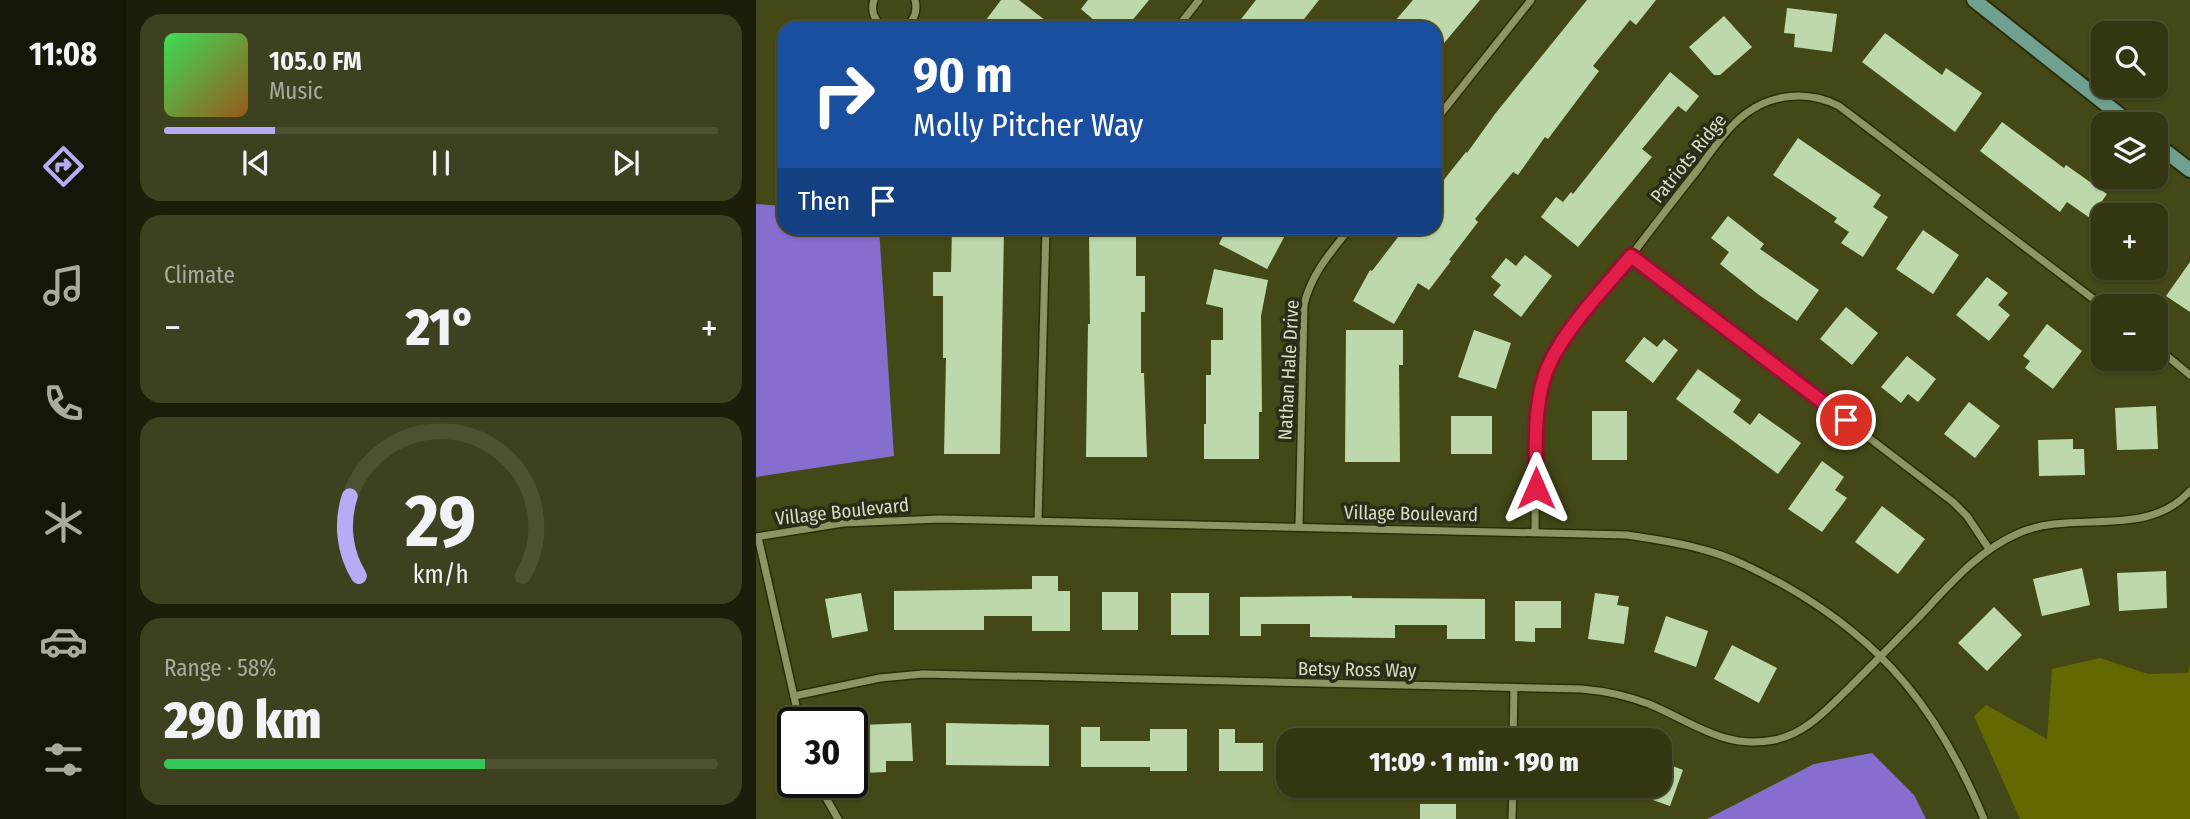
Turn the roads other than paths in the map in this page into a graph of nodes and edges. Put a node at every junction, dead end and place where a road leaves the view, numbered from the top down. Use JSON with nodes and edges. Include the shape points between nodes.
{"nodes":[{"id":1,"x":874,"y":0,"type":"edge"},
{"id":2,"x":915,"y":0,"type":"edge"},
{"id":3,"x":1199,"y":0,"type":"edge"},
{"id":4,"x":1531,"y":0,"type":"edge"},
{"id":5,"x":1974,"y":0,"type":"edge"},
{"id":6,"x":877,"y":21,"type":"edge"},
{"id":7,"x":912,"y":21,"type":"edge"},
{"id":8,"x":1182,"y":21,"type":"edge"},
{"id":9,"x":1442,"y":112,"type":"edge"},
{"id":10,"x":2116,"y":112,"type":"edge"},
{"id":11,"x":2168,"y":153,"type":"edge"},
{"id":12,"x":2190,"y":170,"type":"edge"},
{"id":13,"x":1046,"y":235,"type":"edge"},
{"id":14,"x":1345,"y":235,"type":"edge"},
{"id":15,"x":1631,"y":256,"type":"junction"},
{"id":16,"x":2091,"y":297,"type":"edge"},
{"id":17,"x":2168,"y":357,"type":"edge"},
{"id":18,"x":2190,"y":375,"type":"edge"},
{"id":19,"x":2190,"y":491,"type":"edge"},
{"id":20,"x":1038,"y":521,"type":"junction"},
{"id":21,"x":1299,"y":527,"type":"junction"},
{"id":22,"x":1535,"y":531,"type":"junction"},
{"id":23,"x":757,"y":537,"type":"edge"},
{"id":24,"x":1989,"y":549,"type":"junction"},
{"id":25,"x":1881,"y":656,"type":"junction"},
{"id":26,"x":1514,"y":688,"type":"junction"},
{"id":27,"x":794,"y":696,"type":"junction"},
{"id":28,"x":796,"y":707,"type":"edge"},
{"id":29,"x":1513,"y":728,"type":"edge"},
{"id":30,"x":826,"y":798,"type":"edge"},
{"id":31,"x":1513,"y":798,"type":"edge"},
{"id":32,"x":838,"y":819,"type":"edge"},
{"id":33,"x":1513,"y":819,"type":"edge"},
{"id":34,"x":1984,"y":819,"type":"edge"}],
"edges":[{"from":1,"to":6,"type":"street"},
{"from":2,"to":7,"type":"street"},
{"from":3,"to":8,"type":"street"},
{"from":4,"to":9,"type":"street"},
{"from":5,"to":10,"type":"street"},
{"from":11,"to":12,"type":"street"},
{"from":13,"to":20,"type":"street"},
{"from":14,"to":21,"type":"street","name":"Nathan Hale Drive","via":[[1316,274],[1304,305]]},
{"from":15,"to":16,"type":"street","name":"Patriots Ridge","via":[[1741,118],[1772,100],[1806,96],[1847,111]]},
{"from":15,"to":22,"type":"street","name":"Patriots Ridge","via":[[1569,332],[1546,373],[1537,416]]},
{"from":15,"to":24,"type":"street","via":[[1953,502]]},
{"from":17,"to":18,"type":"street"},
{"from":19,"to":24,"type":"street","via":[[2167,510],[2146,518],[2052,523],[2022,531]]},
{"from":20,"to":21,"type":"street","name":"Village Boulevard"},
{"from":20,"to":23,"type":"street","name":"Village Boulevard","via":[[881,520]]},
{"from":21,"to":22,"type":"street","name":"Village Boulevard"},
{"from":22,"to":25,"type":"street","name":"Village Boulevard","via":[[1627,535],[1702,549],[1755,569],[1806,597]]},
{"from":23,"to":27,"type":"street"},
{"from":24,"to":25,"type":"street"},
{"from":25,"to":26,"type":"street","name":"Betsy Ross Way","via":[[1811,723],[1794,734],[1759,742],[1720,738],[1619,695]]},
{"from":25,"to":34,"type":"street","name":"Village Boulevard","via":[[1934,719]]},
{"from":26,"to":27,"type":"street","name":"Betsy Ross Way","via":[[923,674]]},
{"from":26,"to":29,"type":"street"},
{"from":27,"to":28,"type":"street"},
{"from":30,"to":32,"type":"street"},
{"from":31,"to":33,"type":"street"}]}
